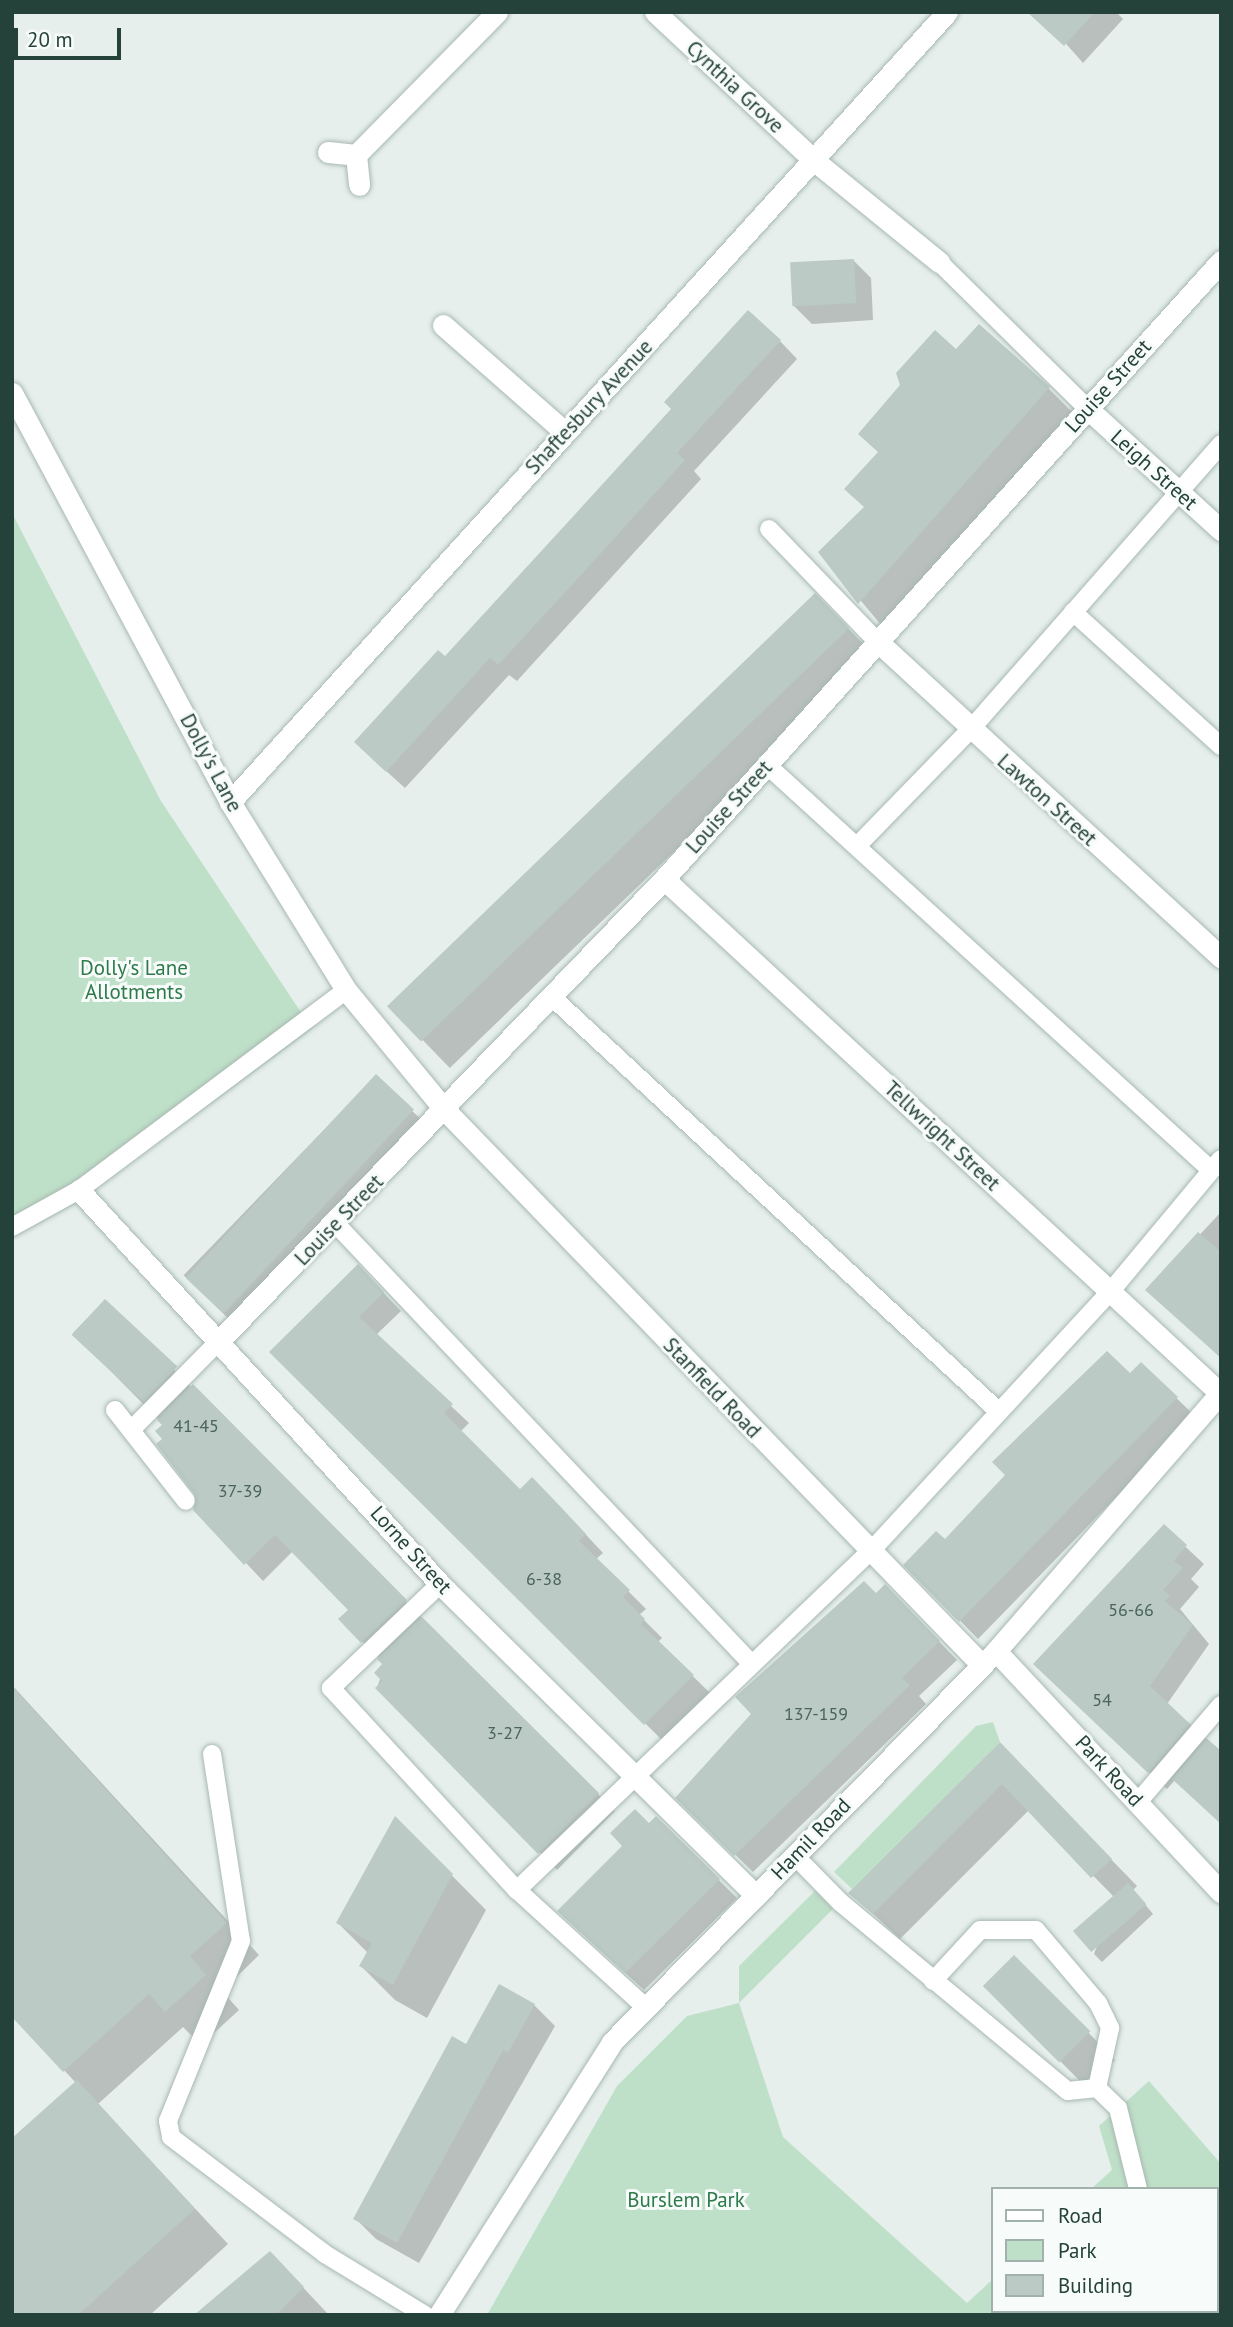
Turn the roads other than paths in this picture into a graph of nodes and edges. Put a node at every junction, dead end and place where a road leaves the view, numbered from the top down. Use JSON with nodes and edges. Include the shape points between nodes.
{"nodes":[{"id":1,"x":497,"y":12,"type":"edge"},
{"id":2,"x":655,"y":12,"type":"edge"},
{"id":3,"x":947,"y":12,"type":"edge"},
{"id":4,"x":328,"y":152,"type":"dead end"},
{"id":5,"x":356,"y":155,"type":"junction"},
{"id":6,"x":816,"y":162,"type":"junction"},
{"id":7,"x":359,"y":185,"type":"dead end"},
{"id":8,"x":1221,"y":261,"type":"edge"},
{"id":9,"x":939,"y":262,"type":"joint"},
{"id":10,"x":443,"y":326,"type":"dead end"},
{"id":11,"x":12,"y":393,"type":"edge"},
{"id":12,"x":1088,"y":409,"type":"junction"},
{"id":13,"x":565,"y":432,"type":"junction"},
{"id":14,"x":1221,"y":444,"type":"edge"},
{"id":15,"x":1176,"y":491,"type":"junction"},
{"id":16,"x":769,"y":529,"type":"dead end"},
{"id":17,"x":1221,"y":530,"type":"edge"},
{"id":18,"x":1073,"y":612,"type":"junction"},
{"id":19,"x":876,"y":640,"type":"junction"},
{"id":20,"x":970,"y":730,"type":"junction"},
{"id":21,"x":1221,"y":746,"type":"edge"},
{"id":22,"x":767,"y":765,"type":"junction"},
{"id":23,"x":230,"y":802,"type":"junction"},
{"id":24,"x":857,"y":846,"type":"junction"},
{"id":25,"x":664,"y":879,"type":"junction"},
{"id":26,"x":1221,"y":957,"type":"edge"},
{"id":27,"x":346,"y":990,"type":"junction"},
{"id":28,"x":552,"y":996,"type":"junction"},
{"id":29,"x":446,"y":1110,"type":"junction"},
{"id":30,"x":1216,"y":1164,"type":"edge"},
{"id":31,"x":79,"y":1190,"type":"junction"},
{"id":32,"x":336,"y":1224,"type":"junction"},
{"id":33,"x":12,"y":1227,"type":"edge"},
{"id":34,"x":1110,"y":1292,"type":"junction"},
{"id":35,"x":221,"y":1339,"type":"junction"},
{"id":36,"x":1221,"y":1393,"type":"edge"},
{"id":37,"x":116,"y":1410,"type":"dead end"},
{"id":38,"x":997,"y":1410,"type":"junction"},
{"id":39,"x":131,"y":1430,"type":"junction"},
{"id":40,"x":187,"y":1501,"type":"dead end"},
{"id":41,"x":870,"y":1552,"type":"junction"},
{"id":42,"x":440,"y":1584,"type":"junction"},
{"id":43,"x":989,"y":1657,"type":"junction"},
{"id":44,"x":750,"y":1661,"type":"junction"},
{"id":45,"x":1221,"y":1705,"type":"edge"},
{"id":46,"x":212,"y":1754,"type":"dead end"},
{"id":47,"x":633,"y":1776,"type":"junction"},
{"id":48,"x":1138,"y":1802,"type":"junction"},
{"id":49,"x":795,"y":1856,"type":"junction"},
{"id":50,"x":517,"y":1890,"type":"junction"},
{"id":51,"x":1221,"y":1892,"type":"edge"},
{"id":52,"x":756,"y":1896,"type":"junction"},
{"id":53,"x":933,"y":1980,"type":"junction"},
{"id":54,"x":645,"y":2007,"type":"junction"},
{"id":55,"x":1097,"y":2088,"type":"junction"},
{"id":56,"x":1138,"y":2187,"type":"edge"},
{"id":57,"x":425,"y":2315,"type":"edge"},
{"id":58,"x":439,"y":2315,"type":"edge"}],
"edges":[{"from":1,"to":5,"type":"street"},
{"from":2,"to":6,"type":"street","name":"Cynthia Grove"},
{"from":3,"to":6,"type":"street","name":"Shaftesbury Avenue"},
{"from":4,"to":5,"type":"street"},
{"from":5,"to":7,"type":"street"},
{"from":6,"to":9,"type":"street"},
{"from":6,"to":13,"type":"street","name":"Shaftesbury Avenue"},
{"from":8,"to":12,"type":"street","name":"Louise Street"},
{"from":9,"to":12,"type":"lane"},
{"from":10,"to":13,"type":"street"},
{"from":11,"to":23,"type":"street","name":"Dolly's Lane"},
{"from":12,"to":15,"type":"street","name":"Leigh Street"},
{"from":12,"to":19,"type":"street","name":"Louise Street"},
{"from":13,"to":23,"type":"street","name":"Shaftesbury Avenue"},
{"from":14,"to":15,"type":"lane"},
{"from":15,"to":17,"type":"street","name":"Leigh Street"},
{"from":15,"to":18,"type":"lane"},
{"from":16,"to":19,"type":"lane"},
{"from":18,"to":20,"type":"lane"},
{"from":18,"to":21,"type":"lane"},
{"from":19,"to":20,"type":"street","name":"Lawton Street"},
{"from":19,"to":22,"type":"street","name":"Louise Street"},
{"from":20,"to":24,"type":"lane"},
{"from":20,"to":26,"type":"street","name":"Lawton Street"},
{"from":22,"to":24,"type":"lane"},
{"from":22,"to":25,"type":"street","name":"Louise Street"},
{"from":23,"to":27,"type":"street","name":"Dolly's Lane"},
{"from":24,"to":30,"type":"lane"},
{"from":25,"to":28,"type":"street","name":"Louise Street"},
{"from":25,"to":34,"type":"street","name":"Tellwright Street"},
{"from":27,"to":29,"type":"street","name":"Dolly's Lane"},
{"from":27,"to":31,"type":"lane"},
{"from":28,"to":29,"type":"street","name":"Louise Street"},
{"from":28,"to":38,"type":"lane"},
{"from":29,"to":32,"type":"street","name":"Louise Street"},
{"from":29,"to":41,"type":"street","name":"Stanfield Road"},
{"from":30,"to":34,"type":"lane"},
{"from":31,"to":33,"type":"lane"},
{"from":31,"to":35,"type":"street","name":"Lorne Street"},
{"from":32,"to":35,"type":"street","name":"Louise Street"},
{"from":32,"to":44,"type":"lane"},
{"from":34,"to":36,"type":"street","name":"Tellwright Street"},
{"from":34,"to":38,"type":"lane"},
{"from":35,"to":39,"type":"lane"},
{"from":35,"to":42,"type":"street","name":"Lorne Street"},
{"from":36,"to":43,"type":"street","name":"Hamil Road"},
{"from":37,"to":39,"type":"lane"},
{"from":38,"to":41,"type":"lane"},
{"from":39,"to":40,"type":"lane"},
{"from":41,"to":43,"type":"street","name":"Stanfield Road"},
{"from":41,"to":44,"type":"lane"},
{"from":42,"to":47,"type":"street","name":"Lorne Street"},
{"from":42,"to":50,"type":"lane","via":[[331,1688]]},
{"from":43,"to":48,"type":"street","name":"Park Road"},
{"from":43,"to":49,"type":"street","name":"Hamil Road"},
{"from":44,"to":47,"type":"lane"},
{"from":45,"to":48,"type":"lane"},
{"from":46,"to":57,"type":"lane","via":[[241,1941],[168,2120],[171,2137],[325,2254]]},
{"from":47,"to":50,"type":"lane"},
{"from":47,"to":52,"type":"street","name":"Lorne Street"},
{"from":48,"to":51,"type":"street","name":"Park Road"},
{"from":49,"to":52,"type":"street","name":"Hamil Road"},
{"from":49,"to":53,"type":"lane"},
{"from":50,"to":54,"type":"lane"},
{"from":52,"to":54,"type":"street","name":"Hamil Road"},
{"from":53,"to":55,"type":"lane","via":[[1068,2091]]},
{"from":53,"to":55,"type":"lane","via":[[981,1930],[1036,1930],[1098,2003],[1110,2028]]},
{"from":54,"to":58,"type":"street","name":"Hamil Road","via":[[586,2081]]},
{"from":55,"to":56,"type":"lane","via":[[1118,2108]]}]}
